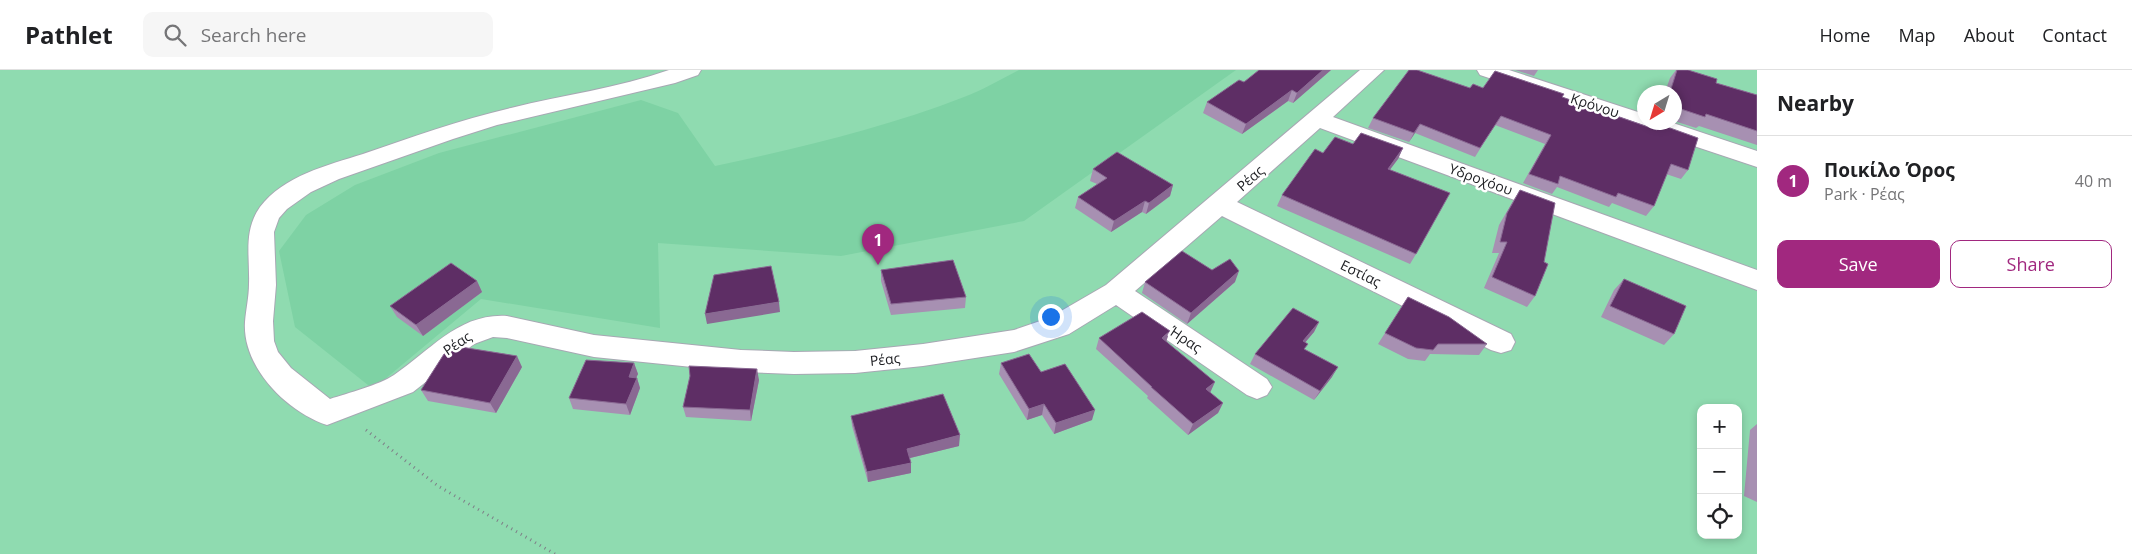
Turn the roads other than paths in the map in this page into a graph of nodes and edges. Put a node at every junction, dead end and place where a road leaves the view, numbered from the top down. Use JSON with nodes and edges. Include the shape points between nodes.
{"nodes":[{"id":1,"x":690,"y":70,"type":"edge"},
{"id":2,"x":1373,"y":70,"type":"edge"},
{"id":3,"x":1488,"y":70,"type":"edge"},
{"id":4,"x":1317,"y":119,"type":"junction"},
{"id":5,"x":1637,"y":119,"type":"edge"},
{"id":6,"x":1671,"y":130,"type":"edge"},
{"id":7,"x":1757,"y":158,"type":"edge"},
{"id":8,"x":1220,"y":204,"type":"junction"},
{"id":9,"x":1757,"y":280,"type":"edge"},
{"id":10,"x":1116,"y":292,"type":"junction"},
{"id":11,"x":1501,"y":342,"type":"dead end"},
{"id":12,"x":1256,"y":387,"type":"dead end"}],
"edges":[{"from":1,"to":10,"type":"street","name":"Ρέας","via":[[490,120],[410,145],[315,180],[277,204],[264,221],[262,233],[263,289],[259,318],[262,347],[270,362],[293,389],[327,413],[403,384],[464,336],[493,326],[594,346],[794,363],[855,362],[1014,340],[1059,326]]},
{"from":2,"to":4,"type":"street","name":"Ρέας"},
{"from":3,"to":5,"type":"street","name":"Κρόνου"},
{"from":4,"to":8,"type":"street","name":"Ρέας"},
{"from":4,"to":9,"type":"street","name":"Υδροχόου"},
{"from":6,"to":7,"type":"street","name":"Κρόνου"},
{"from":8,"to":10,"type":"street","name":"Ρέας"},
{"from":8,"to":11,"type":"street","name":"Εστίας"},
{"from":10,"to":12,"type":"street","name":"Ήρας"}]}
